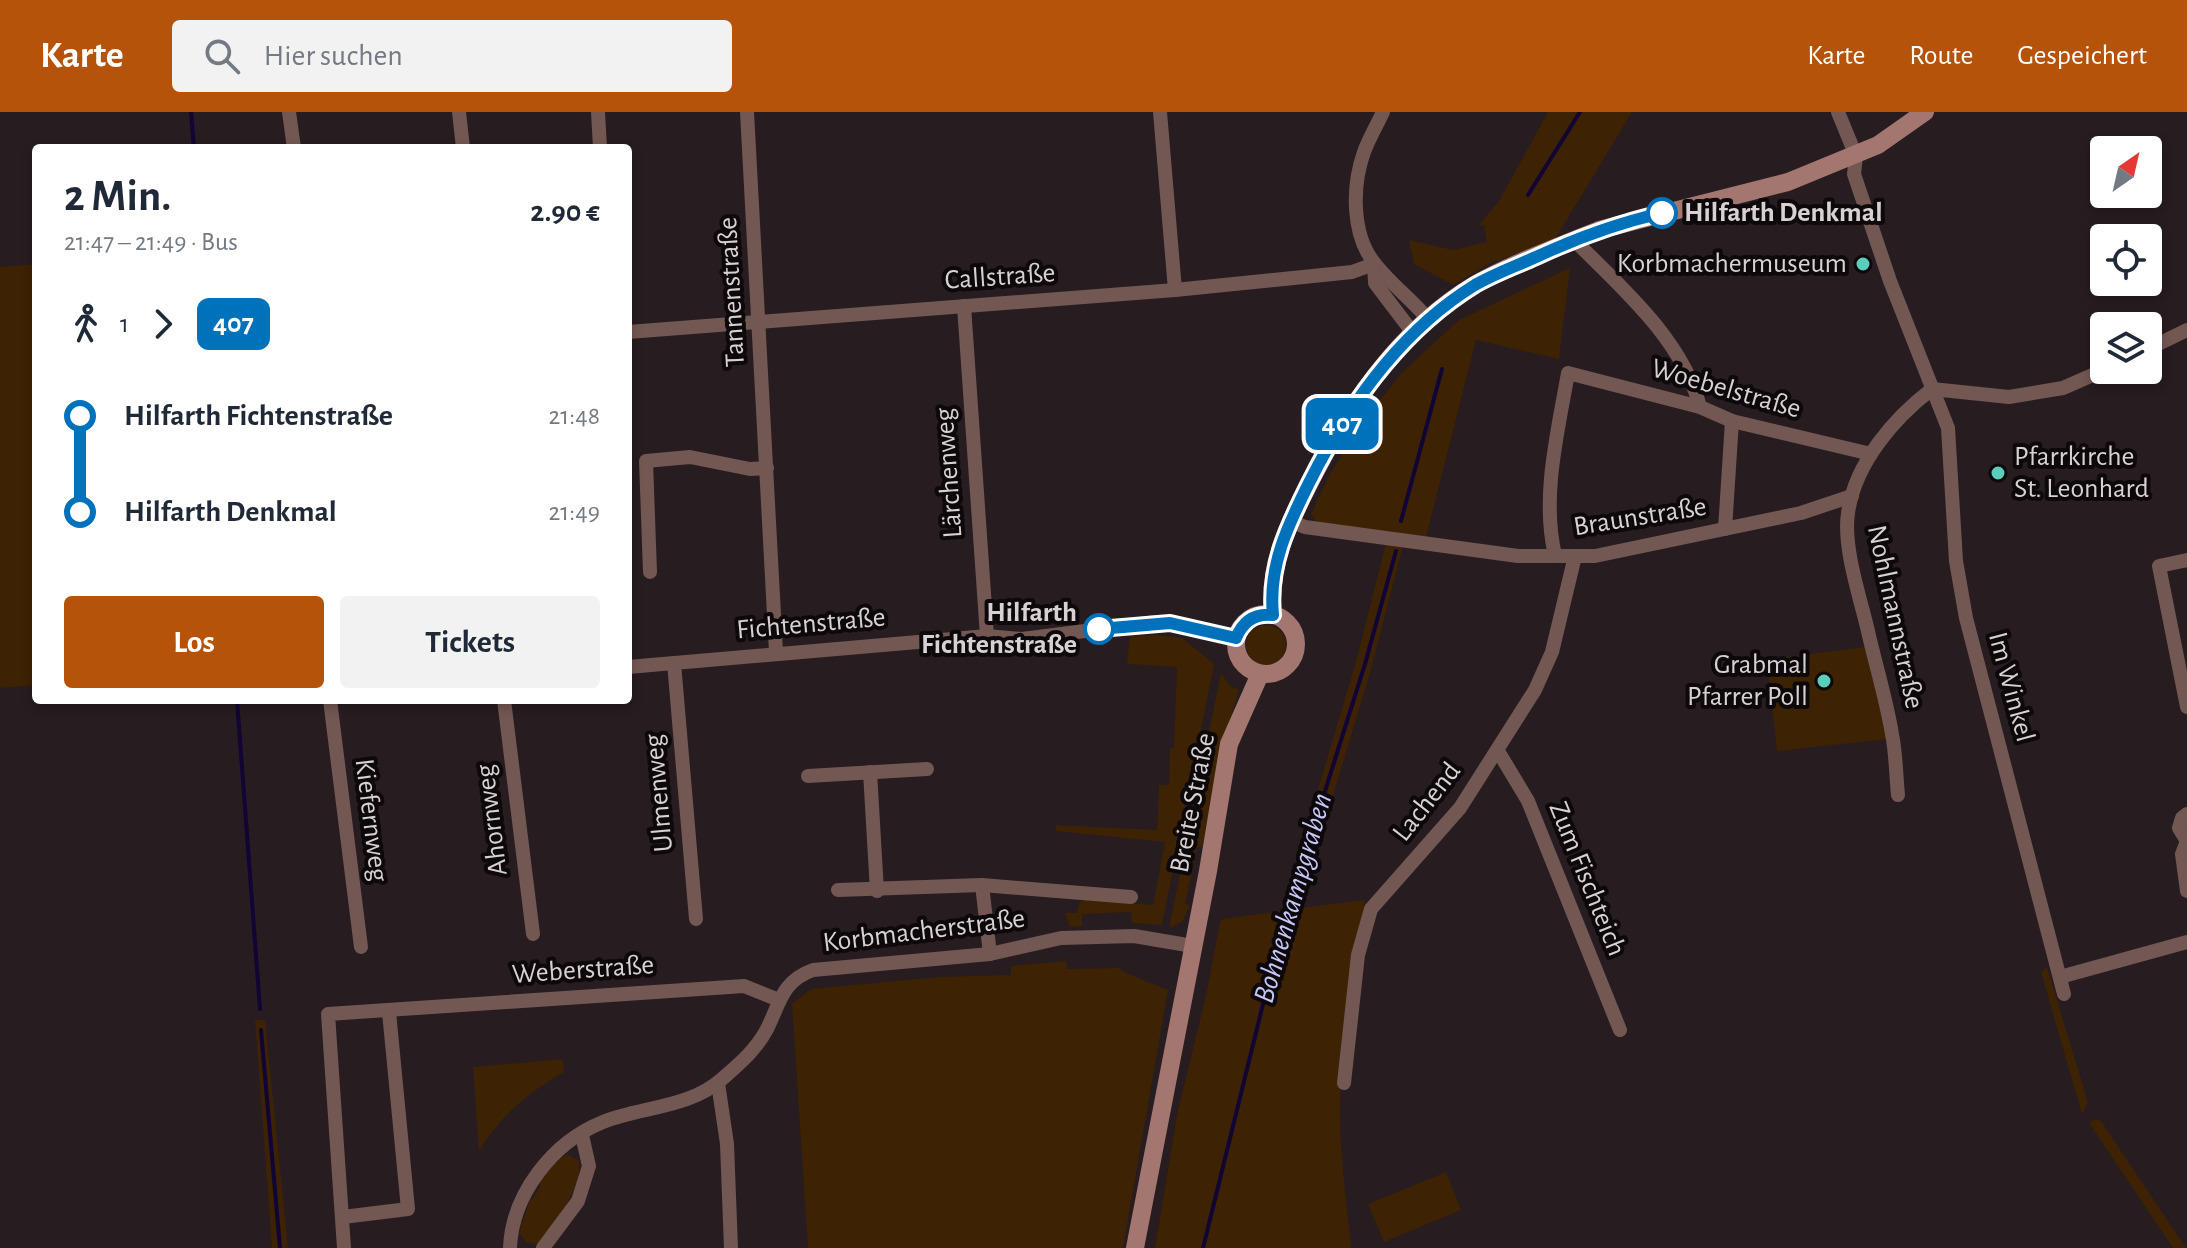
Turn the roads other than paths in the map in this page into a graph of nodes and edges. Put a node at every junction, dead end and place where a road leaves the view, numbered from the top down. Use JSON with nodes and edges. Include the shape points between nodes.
{"nodes":[{"id":1,"x":289,"y":112,"type":"edge"},
{"id":2,"x":459,"y":112,"type":"edge"},
{"id":3,"x":598,"y":112,"type":"edge"},
{"id":4,"x":747,"y":112,"type":"edge"},
{"id":5,"x":1160,"y":112,"type":"edge"},
{"id":6,"x":1383,"y":112,"type":"edge"},
{"id":7,"x":1838,"y":112,"type":"edge"},
{"id":8,"x":1925,"y":112,"type":"edge"},
{"id":9,"x":293,"y":144,"type":"edge"},
{"id":10,"x":463,"y":144,"type":"edge"},
{"id":11,"x":600,"y":144,"type":"edge"},
{"id":12,"x":1856,"y":156,"type":"junction"},
{"id":13,"x":1574,"y":240,"type":"junction"},
{"id":14,"x":1374,"y":264,"type":"junction"},
{"id":15,"x":1175,"y":290,"type":"junction"},
{"id":16,"x":964,"y":306,"type":"junction"},
{"id":17,"x":1428,"y":319,"type":"junction"},
{"id":18,"x":760,"y":323,"type":"junction"},
{"id":19,"x":2187,"y":330,"type":"edge"},
{"id":20,"x":632,"y":332,"type":"edge"},
{"id":21,"x":1413,"y":333,"type":"junction"},
{"id":22,"x":2162,"y":342,"type":"edge"},
{"id":23,"x":2090,"y":376,"type":"edge"},
{"id":24,"x":1932,"y":389,"type":"junction"},
{"id":25,"x":1700,"y":407,"type":"junction"},
{"id":26,"x":1732,"y":421,"type":"junction"},
{"id":27,"x":1871,"y":454,"type":"junction"},
{"id":28,"x":767,"y":468,"type":"junction"},
{"id":29,"x":1852,"y":496,"type":"junction"},
{"id":30,"x":1290,"y":521,"type":"junction"},
{"id":31,"x":1725,"y":529,"type":"junction"},
{"id":32,"x":1555,"y":555,"type":"junction"},
{"id":33,"x":1575,"y":556,"type":"junction"},
{"id":34,"x":2187,"y":560,"type":"edge"},
{"id":35,"x":650,"y":572,"type":"dead end"},
{"id":36,"x":1273,"y":615,"type":"junction"},
{"id":37,"x":987,"y":636,"type":"junction"},
{"id":38,"x":1236,"y":638,"type":"junction"},
{"id":39,"x":776,"y":652,"type":"junction"},
{"id":40,"x":674,"y":663,"type":"junction"},
{"id":41,"x":632,"y":667,"type":"edge"},
{"id":42,"x":1260,"y":674,"type":"junction"},
{"id":43,"x":2187,"y":702,"type":"edge"},
{"id":44,"x":331,"y":704,"type":"edge"},
{"id":45,"x":504,"y":704,"type":"edge"},
{"id":46,"x":1498,"y":751,"type":"junction"},
{"id":47,"x":927,"y":769,"type":"dead end"},
{"id":48,"x":870,"y":772,"type":"junction"},
{"id":49,"x":808,"y":776,"type":"dead end"},
{"id":50,"x":1898,"y":795,"type":"dead end"},
{"id":51,"x":2187,"y":814,"type":"edge"},
{"id":52,"x":2187,"y":841,"type":"edge"},
{"id":53,"x":982,"y":885,"type":"junction"},
{"id":54,"x":838,"y":890,"type":"dead end"},
{"id":55,"x":877,"y":891,"type":"junction"},
{"id":56,"x":2187,"y":891,"type":"edge"},
{"id":57,"x":1131,"y":897,"type":"dead end"},
{"id":58,"x":696,"y":919,"type":"dead end"},
{"id":59,"x":533,"y":934,"type":"dead end"},
{"id":60,"x":2187,"y":942,"type":"edge"},
{"id":61,"x":1193,"y":946,"type":"junction"},
{"id":62,"x":361,"y":947,"type":"dead end"},
{"id":63,"x":990,"y":954,"type":"junction"},
{"id":64,"x":2060,"y":977,"type":"junction"},
{"id":65,"x":2064,"y":994,"type":"dead end"},
{"id":66,"x":779,"y":1000,"type":"junction"},
{"id":67,"x":389,"y":1012,"type":"junction"},
{"id":68,"x":1620,"y":1030,"type":"dead end"},
{"id":69,"x":718,"y":1083,"type":"junction"},
{"id":70,"x":1344,"y":1083,"type":"dead end"},
{"id":71,"x":582,"y":1135,"type":"junction"},
{"id":72,"x":343,"y":1217,"type":"junction"},
{"id":73,"x":344,"y":1248,"type":"edge"},
{"id":74,"x":510,"y":1248,"type":"edge"},
{"id":75,"x":543,"y":1248,"type":"edge"},
{"id":76,"x":731,"y":1248,"type":"edge"},
{"id":77,"x":1135,"y":1248,"type":"edge"}],
"edges":[{"from":1,"to":9,"type":"street"},
{"from":2,"to":10,"type":"street"},
{"from":3,"to":11,"type":"street"},
{"from":4,"to":18,"type":"street","name":"Tannenstraße"},
{"from":5,"to":15,"type":"street"},
{"from":6,"to":14,"type":"street","via":[[1365,150],[1356,197],[1359,228]]},
{"from":7,"to":12,"type":"street"},
{"from":8,"to":12,"type":"main road"},
{"from":12,"to":13,"type":"main road","via":[[1788,182]]},
{"from":12,"to":24,"type":"street","via":[[1854,174]]},
{"from":13,"to":17,"type":"main road","via":[[1478,283]]},
{"from":13,"to":25,"type":"street","via":[[1650,317]]},
{"from":14,"to":15,"type":"street","name":"Callstraße","via":[[1352,272]]},
{"from":14,"to":17,"type":"street"},
{"from":14,"to":21,"type":"street","via":[[1375,283]]},
{"from":15,"to":16,"type":"street","name":"Callstraße"},
{"from":16,"to":18,"type":"street","name":"Callstraße"},
{"from":16,"to":37,"type":"street","name":"Lärchenweg"},
{"from":17,"to":21,"type":"main road"},
{"from":18,"to":20,"type":"street","name":"Callstraße"},
{"from":18,"to":28,"type":"street","name":"Tannenstraße"},
{"from":19,"to":22,"type":"street"},
{"from":21,"to":30,"type":"main road","via":[[1351,409]]},
{"from":23,"to":24,"type":"street","via":[[2063,388],[2009,397]]},
{"from":24,"to":27,"type":"street","name":"Nohlmannstraße","via":[[1905,410]]},
{"from":24,"to":64,"type":"street","name":"Im Winkel","via":[[1948,428],[1956,561],[1966,618]]},
{"from":25,"to":26,"type":"street","name":"Woebelstraße"},
{"from":25,"to":32,"type":"street","name":"Woebelstraße","via":[[1568,373],[1552,485]]},
{"from":26,"to":27,"type":"street","name":"Woebelstraße"},
{"from":26,"to":31,"type":"street"},
{"from":27,"to":29,"type":"street","name":"Nohlmannstraße"},
{"from":28,"to":35,"type":"street","via":[[690,457],[646,461]]},
{"from":28,"to":39,"type":"street","name":"Tannenstraße"},
{"from":29,"to":31,"type":"street","name":"Braunstraße"},
{"from":29,"to":50,"type":"street","name":"Nohlmannstraße","via":[[1849,542],[1893,736]]},
{"from":30,"to":32,"type":"street","name":"Braunstraße","via":[[1518,556]]},
{"from":30,"to":36,"type":"main road","via":[[1276,558]]},
{"from":31,"to":33,"type":"street","name":"Braunstraße"},
{"from":32,"to":33,"type":"street","name":"Braunstraße"},
{"from":33,"to":46,"type":"street","name":"Lachend","via":[[1552,652]]},
{"from":34,"to":43,"type":"street","via":[[2159,566]]},
{"from":36,"to":38,"type":"main road","via":[[1248,620]]},
{"from":36,"to":42,"type":"main road","via":[[1292,628],[1296,651],[1282,670]]},
{"from":37,"to":38,"type":"street","name":"Fichtenstraße","via":[[1022,639],[1156,622]]},
{"from":37,"to":39,"type":"street","name":"Fichtenstraße"},
{"from":38,"to":42,"type":"main road","via":[[1242,662]]},
{"from":39,"to":40,"type":"street","name":"Fichtenstraße"},
{"from":40,"to":41,"type":"street","name":"Fichtenstraße"},
{"from":40,"to":58,"type":"street","name":"Ulmenweg"},
{"from":42,"to":61,"type":"main road","name":"Breite Straße","via":[[1229,744]]},
{"from":44,"to":62,"type":"street","name":"Kiefernweg"},
{"from":45,"to":59,"type":"street","name":"Ahornweg"},
{"from":46,"to":68,"type":"street","name":"Zum Fischteich","via":[[1528,801]]},
{"from":46,"to":70,"type":"street","name":"Lachend","via":[[1460,808],[1371,909],[1358,955]]},
{"from":47,"to":48,"type":"street"},
{"from":48,"to":49,"type":"street"},
{"from":48,"to":55,"type":"street"},
{"from":51,"to":52,"type":"street","via":[[2179,828]]},
{"from":52,"to":56,"type":"street","via":[[2182,854]]},
{"from":53,"to":55,"type":"street"},
{"from":53,"to":57,"type":"street"},
{"from":53,"to":63,"type":"street"},
{"from":54,"to":55,"type":"street"},
{"from":60,"to":64,"type":"street"},
{"from":61,"to":63,"type":"street","name":"Korbmacherstraße","via":[[1134,936],[1061,938]]},
{"from":61,"to":77,"type":"main road","name":"Breite Straße"},
{"from":63,"to":66,"type":"street","name":"Korbmacherstraße","via":[[813,970],[798,975]]},
{"from":64,"to":65,"type":"street","name":"Im Winkel"},
{"from":66,"to":67,"type":"street","name":"Weberstraße","via":[[744,986]]},
{"from":66,"to":69,"type":"street","name":"Korbmacherstraße","via":[[749,1056]]},
{"from":67,"to":72,"type":"street","via":[[408,1209]]},
{"from":67,"to":72,"type":"street","name":"Weberstraße","via":[[328,1014]]},
{"from":69,"to":71,"type":"street","name":"Korbmacherstraße","via":[[693,1097],[603,1122]]},
{"from":69,"to":76,"type":"street","via":[[727,1144]]},
{"from":71,"to":74,"type":"street","name":"Korbmacherstraße","via":[[540,1168],[510,1229]]},
{"from":71,"to":75,"type":"street","via":[[589,1166],[578,1201]]},
{"from":72,"to":73,"type":"street"}]}
